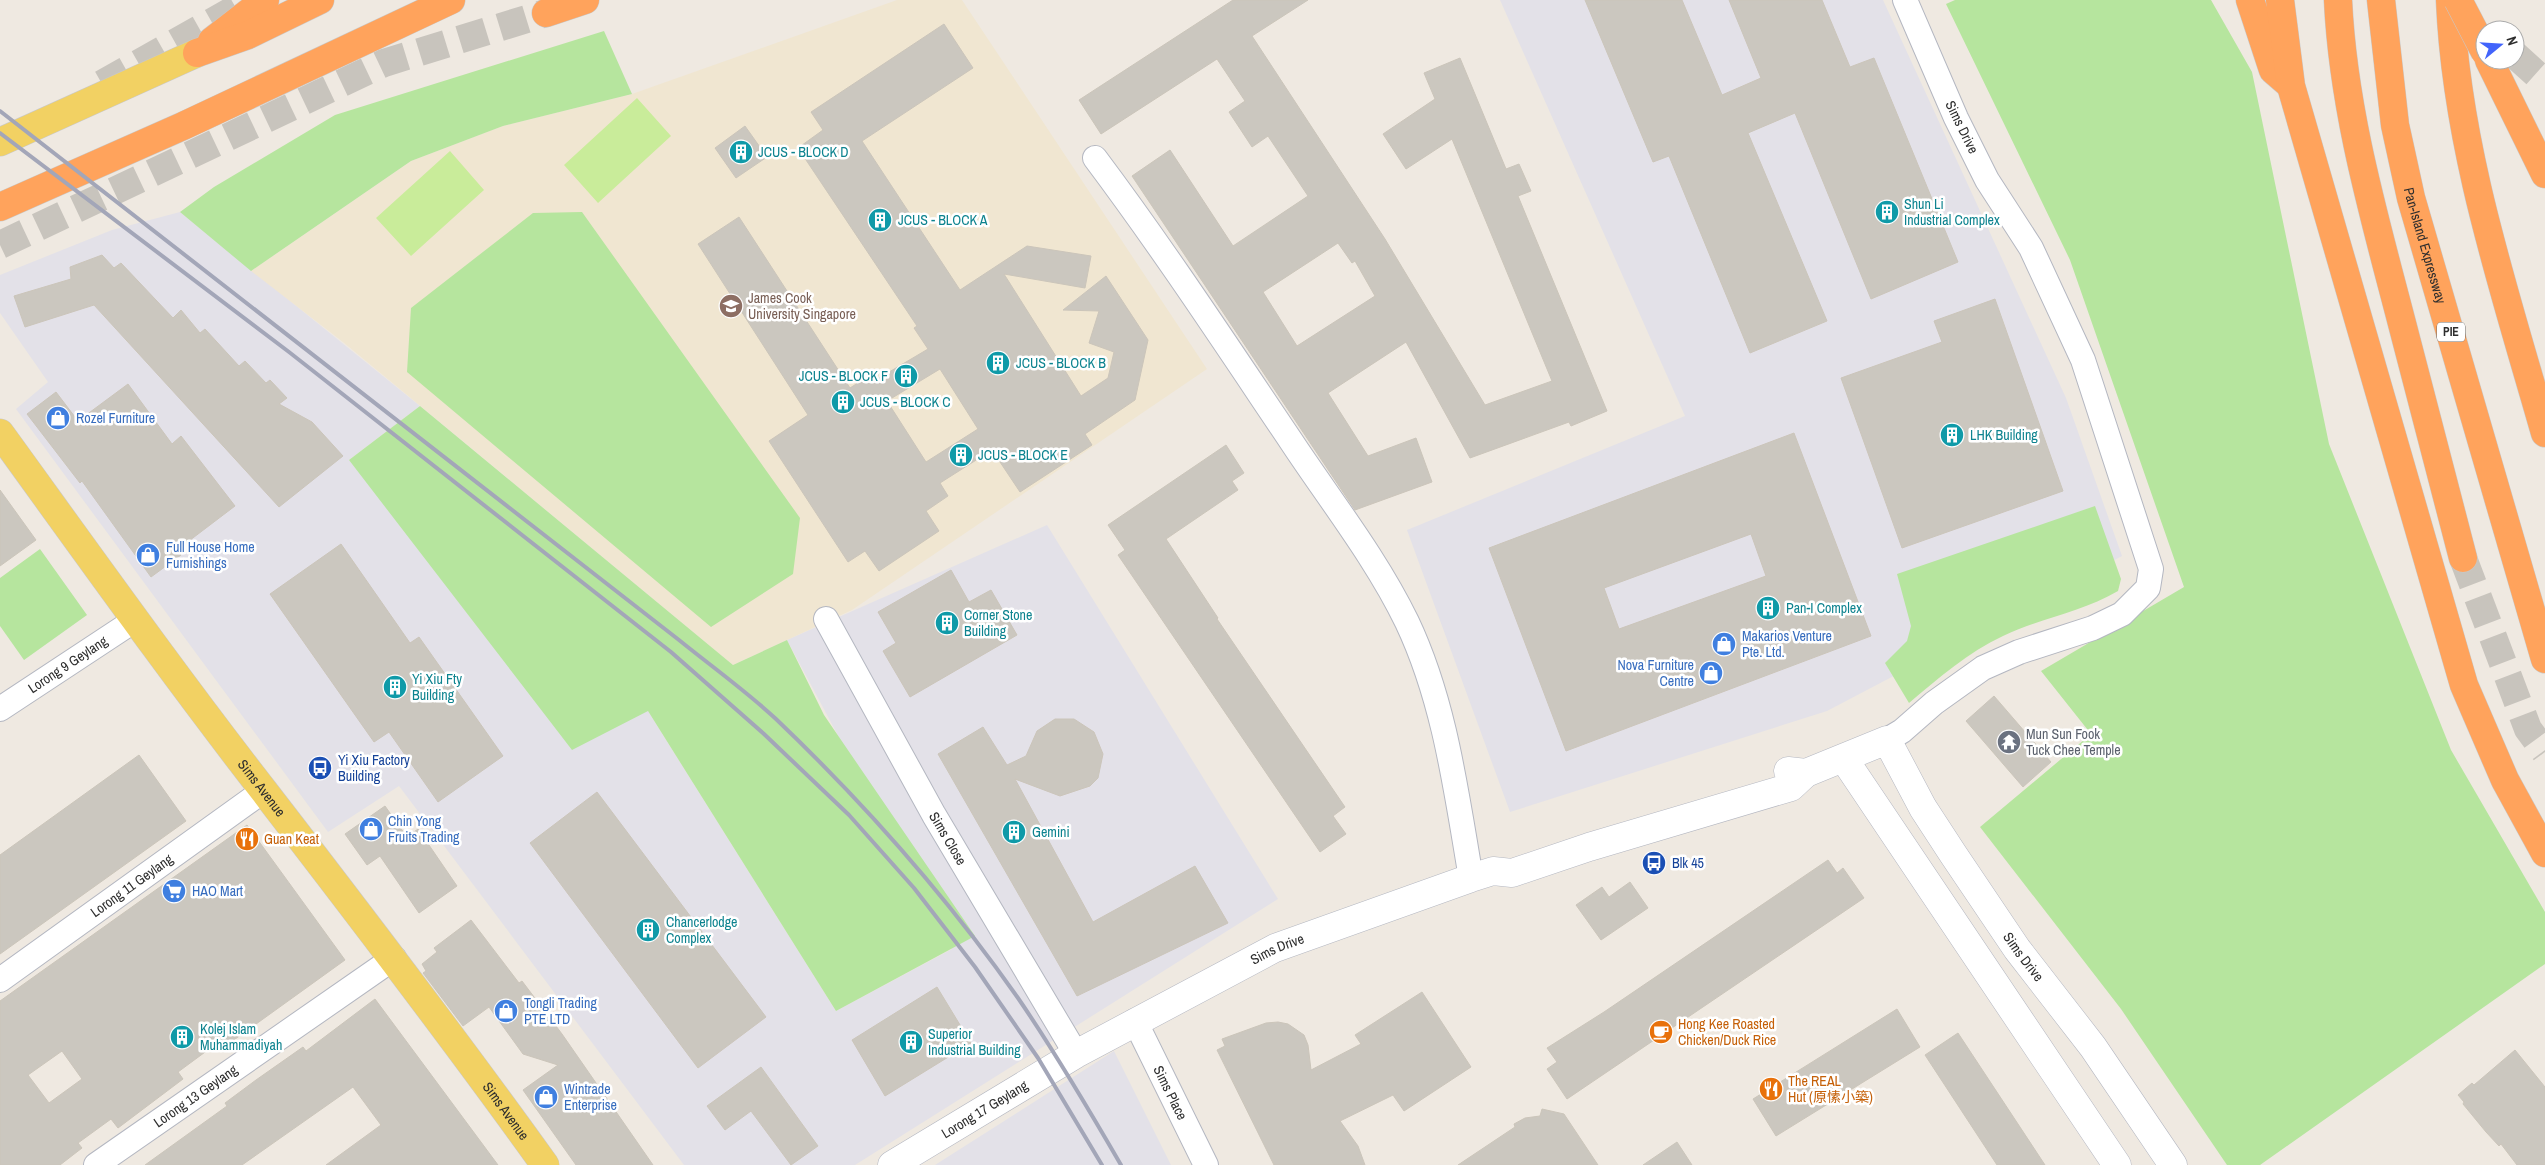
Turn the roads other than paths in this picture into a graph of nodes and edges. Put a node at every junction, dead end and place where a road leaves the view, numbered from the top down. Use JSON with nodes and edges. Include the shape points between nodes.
{"nodes":[{"id":1,"x":265,"y":0,"type":"edge"},
{"id":2,"x":320,"y":0,"type":"edge"},
{"id":3,"x":451,"y":0,"type":"edge"},
{"id":4,"x":585,"y":0,"type":"edge"},
{"id":5,"x":1905,"y":0,"type":"edge"},
{"id":6,"x":2250,"y":0,"type":"edge"},
{"id":7,"x":2280,"y":0,"type":"edge"},
{"id":8,"x":2338,"y":0,"type":"edge"},
{"id":9,"x":2381,"y":0,"type":"edge"},
{"id":10,"x":2450,"y":0,"type":"edge"},
{"id":11,"x":2458,"y":0,"type":"edge"},
{"id":12,"x":546,"y":13,"type":"tunnel mouth"},
{"id":13,"x":2475,"y":33,"type":"edge"},
{"id":14,"x":197,"y":53,"type":"junction"},
{"id":15,"x":2494,"y":70,"type":"edge"},
{"id":16,"x":2291,"y":86,"type":"junction"},
{"id":17,"x":0,"y":142,"type":"edge"},
{"id":18,"x":1096,"y":158,"type":"dead end"},
{"id":19,"x":2545,"y":174,"type":"edge"},
{"id":20,"x":72,"y":177,"type":"junction"},
{"id":21,"x":0,"y":207,"type":"edge"},
{"id":22,"x":0,"y":221,"type":"edge"},
{"id":23,"x":0,"y":433,"type":"edge"},
{"id":24,"x":2545,"y":433,"type":"edge"},
{"id":25,"x":2463,"y":558,"type":"tunnel mouth"},
{"id":26,"x":826,"y":619,"type":"dead end"},
{"id":27,"x":135,"y":620,"type":"junction"},
{"id":28,"x":2545,"y":659,"type":"edge"},
{"id":29,"x":0,"y":709,"type":"edge"},
{"id":30,"x":1895,"y":736,"type":"junction"},
{"id":31,"x":1844,"y":759,"type":"junction"},
{"id":32,"x":263,"y":791,"type":"junction"},
{"id":33,"x":2545,"y":853,"type":"edge"},
{"id":34,"x":1482,"y":874,"type":"junction"},
{"id":35,"x":394,"y":958,"type":"junction"},
{"id":36,"x":0,"y":980,"type":"edge"},
{"id":37,"x":1135,"y":1021,"type":"junction"},
{"id":38,"x":1076,"y":1054,"type":"junction"},
{"id":39,"x":96,"y":1165,"type":"edge"},
{"id":40,"x":545,"y":1165,"type":"edge"},
{"id":41,"x":892,"y":1165,"type":"edge"},
{"id":42,"x":1206,"y":1165,"type":"edge"},
{"id":43,"x":2117,"y":1165,"type":"edge"},
{"id":44,"x":2173,"y":1165,"type":"edge"}],
"edges":[{"from":1,"to":14,"type":"highway"},
{"from":2,"to":14,"type":"highway","via":[[248,35]]},
{"from":3,"to":20,"type":"highway"},
{"from":4,"to":12,"type":"highway"},
{"from":5,"to":30,"type":"street","name":"Sims Drive","via":[[1956,118],[1988,180],[2031,248],[2083,360],[2151,569],[2148,588],[2122,614],[1983,668],[1934,702]]},
{"from":6,"to":16,"type":"highway","via":[[2273,70]]},
{"from":7,"to":16,"type":"highway"},
{"from":8,"to":25,"type":"highway","via":[[2339,33],[2350,112],[2367,190]]},
{"from":9,"to":28,"type":"highway","name":"Pan-Island Expressway","number":"PIE","via":[[2395,125],[2411,198]]},
{"from":10,"to":24,"type":"highway","via":[[2459,84],[2474,171]]},
{"from":11,"to":13,"type":"highway","bridge":true},
{"from":14,"to":17,"type":"main road"},
{"from":15,"to":19,"type":"highway"},
{"from":16,"to":33,"type":"highway","via":[[2464,685],[2505,780]]},
{"from":18,"to":34,"type":"street","via":[[1365,550],[1407,622],[1428,675]]},
{"from":20,"to":21,"type":"highway"},
{"from":20,"to":22,"type":"highway"},
{"from":23,"to":27,"type":"main road","name":"Sims Avenue"},
{"from":26,"to":38,"type":"street","name":"Sims Close","via":[[934,815]]},
{"from":27,"to":29,"type":"street","name":"Lorong 9 Geylang"},
{"from":27,"to":32,"type":"main road","name":"Sims Avenue"},
{"from":30,"to":31,"type":"street","name":"Sims Drive"},
{"from":30,"to":44,"type":"street","name":"Sims Drive","via":[[1923,808],[2017,949],[2093,1047]]},
{"from":31,"to":34,"type":"street","name":"Sims Drive","via":[[1806,772],[1783,770],[1507,857]]},
{"from":31,"to":43,"type":"street"},
{"from":32,"to":35,"type":"main road","name":"Sims Avenue"},
{"from":32,"to":36,"type":"street","name":"Lorong 11 Geylang"},
{"from":34,"to":37,"type":"street","name":"Sims Drive","via":[[1275,948]]},
{"from":35,"to":39,"type":"street","name":"Lorong 13 Geylang"},
{"from":35,"to":40,"type":"main road","name":"Sims Avenue"},
{"from":37,"to":38,"type":"street","name":"Sims Drive"},
{"from":37,"to":42,"type":"street","name":"Sims Place"},
{"from":38,"to":41,"type":"street","name":"Lorong 17 Geylang"}]}
